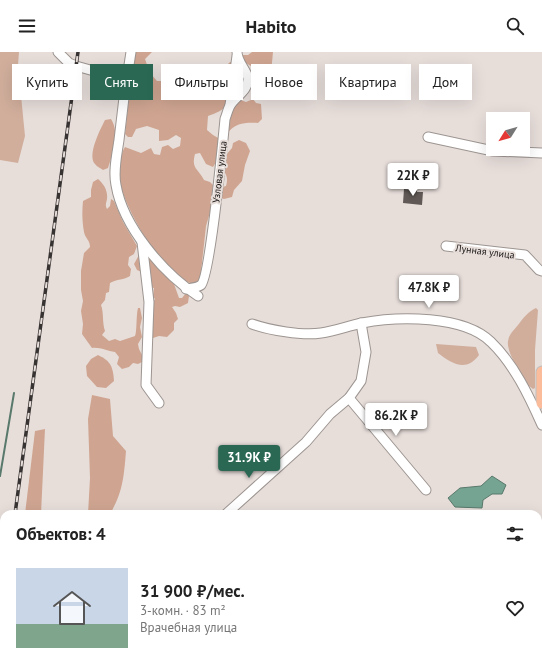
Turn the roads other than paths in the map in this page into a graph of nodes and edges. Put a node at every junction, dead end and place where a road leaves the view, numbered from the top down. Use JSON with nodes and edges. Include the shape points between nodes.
{"nodes":[{"id":1,"x":58,"y":52,"type":"edge"},
{"id":2,"x":131,"y":52,"type":"edge"},
{"id":3,"x":237,"y":53,"type":"edge"},
{"id":4,"x":129,"y":64,"type":"edge"},
{"id":5,"x":90,"y":70,"type":"edge"},
{"id":6,"x":124,"y":100,"type":"edge"},
{"id":7,"x":230,"y":105,"type":"junction"},
{"id":8,"x":428,"y":137,"type":"dead end"},
{"id":9,"x":542,"y":153,"type":"edge"},
{"id":10,"x":142,"y":242,"type":"junction"},
{"id":11,"x":446,"y":246,"type":"dead end"},
{"id":12,"x":542,"y":271,"type":"edge"},
{"id":13,"x":186,"y":289,"type":"junction"},
{"id":14,"x":198,"y":296,"type":"dead end"},
{"id":15,"x":361,"y":323,"type":"junction"},
{"id":16,"x":252,"y":324,"type":"dead end"},
{"id":17,"x":542,"y":372,"type":"edge"},
{"id":18,"x":349,"y":398,"type":"junction"},
{"id":19,"x":159,"y":403,"type":"dead end"},
{"id":20,"x":542,"y":403,"type":"edge"},
{"id":21,"x":542,"y":425,"type":"edge"},
{"id":22,"x":426,"y":490,"type":"dead end"},
{"id":23,"x":230,"y":510,"type":"edge"}],
"edges":[{"from":1,"to":5,"type":"street","via":[[76,66]]},
{"from":2,"to":4,"type":"street"},
{"from":3,"to":7,"type":"street"},
{"from":3,"to":7,"type":"street","name":"Узловая улица","via":[[248,81]]},
{"from":6,"to":10,"type":"street","via":[[116,184],[128,218]]},
{"from":7,"to":13,"type":"street","name":"Узловая улица","via":[[225,119],[205,278],[202,285]]},
{"from":8,"to":9,"type":"street","via":[[494,151]]},
{"from":10,"to":13,"type":"street","via":[[166,271]]},
{"from":10,"to":19,"type":"street","via":[[149,302],[146,385]]},
{"from":11,"to":12,"type":"street","name":"Лунная улица","via":[[524,255]]},
{"from":13,"to":14,"type":"street"},
{"from":15,"to":16,"type":"street","via":[[314,334],[268,330]]},
{"from":15,"to":18,"type":"street","via":[[366,352],[361,381]]},
{"from":15,"to":21,"type":"street","via":[[419,319],[447,322],[476,332],[499,351],[525,388]]},
{"from":17,"to":20,"type":"main road"},
{"from":18,"to":22,"type":"street"},
{"from":18,"to":23,"type":"street","via":[[330,414],[306,442]]}]}
